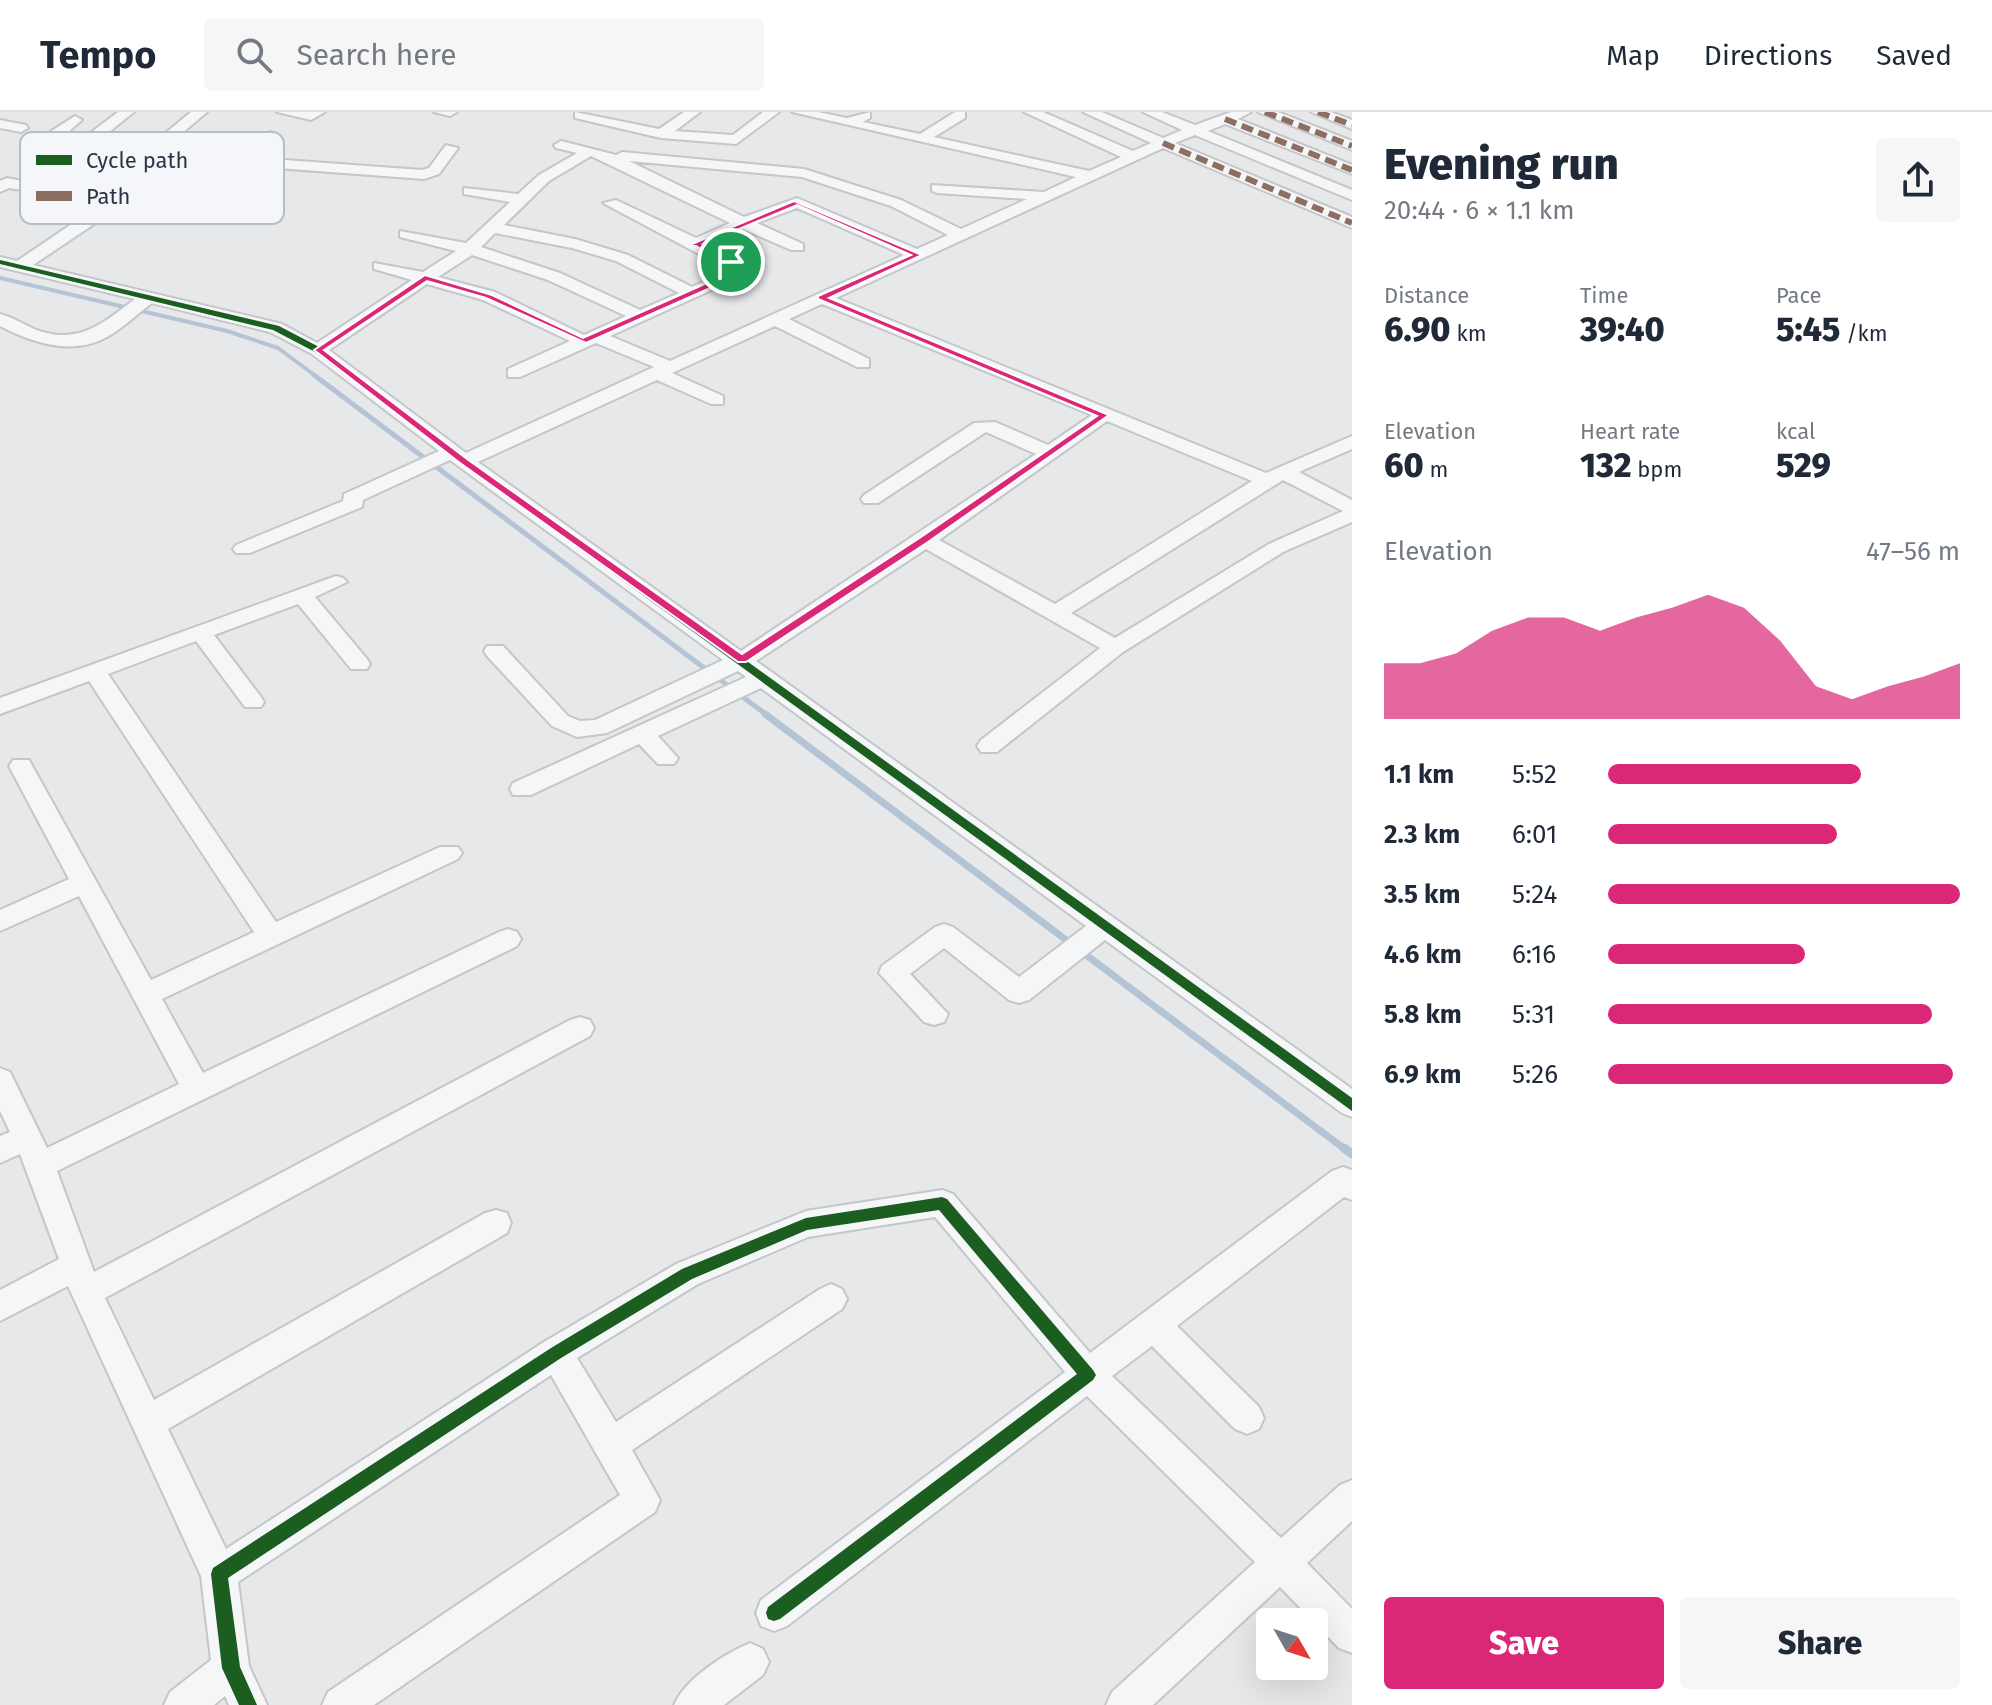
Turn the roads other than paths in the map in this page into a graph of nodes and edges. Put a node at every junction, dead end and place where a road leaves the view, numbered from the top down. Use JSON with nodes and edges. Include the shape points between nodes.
{"nodes":[{"id":1,"x":127,"y":112,"type":"edge"},
{"id":2,"x":284,"y":112,"type":"edge"},
{"id":3,"x":318,"y":112,"type":"edge"},
{"id":4,"x":441,"y":112,"type":"edge"},
{"id":5,"x":450,"y":112,"type":"edge"},
{"id":6,"x":693,"y":112,"type":"edge"},
{"id":7,"x":772,"y":112,"type":"edge"},
{"id":8,"x":799,"y":112,"type":"edge"},
{"id":9,"x":871,"y":112,"type":"edge"},
{"id":10,"x":1031,"y":112,"type":"edge"},
{"id":11,"x":1090,"y":112,"type":"edge"},
{"id":12,"x":1150,"y":112,"type":"edge"},
{"id":13,"x":1244,"y":112,"type":"edge"},
{"id":14,"x":1265,"y":112,"type":"edge"},
{"id":15,"x":1318,"y":112,"type":"edge"},
{"id":16,"x":578,"y":113,"type":"edge"},
{"id":17,"x":957,"y":113,"type":"edge"},
{"id":18,"x":191,"y":114,"type":"edge"},
{"id":19,"x":1225,"y":119,"type":"junction"},
{"id":20,"x":75,"y":120,"type":"dead end"},
{"id":21,"x":849,"y":123,"type":"junction"},
{"id":22,"x":0,"y":124,"type":"edge"},
{"id":23,"x":1352,"y":125,"type":"edge"},
{"id":24,"x":21,"y":128,"type":"dead end"},
{"id":25,"x":1194,"y":131,"type":"junction"},
{"id":26,"x":59,"y":132,"type":"edge"},
{"id":27,"x":101,"y":132,"type":"edge"},
{"id":28,"x":172,"y":132,"type":"edge"},
{"id":29,"x":661,"y":134,"type":"junction"},
{"id":30,"x":922,"y":139,"type":"junction"},
{"id":31,"x":1163,"y":143,"type":"junction"},
{"id":32,"x":561,"y":145,"type":"dead end"},
{"id":33,"x":1352,"y":146,"type":"edge"},
{"id":34,"x":451,"y":148,"type":"dead end"},
{"id":35,"x":596,"y":152,"type":"junction"},
{"id":36,"x":1133,"y":157,"type":"junction"},
{"id":37,"x":284,"y":164,"type":"edge"},
{"id":38,"x":1352,"y":170,"type":"edge"},
{"id":39,"x":757,"y":171,"type":"junction"},
{"id":40,"x":1092,"y":176,"type":"junction"},
{"id":41,"x":1352,"y":181,"type":"edge"},
{"id":42,"x":20,"y":185,"type":"edge"},
{"id":43,"x":0,"y":187,"type":"edge"},
{"id":44,"x":937,"y":188,"type":"dead end"},
{"id":45,"x":1336,"y":188,"type":"junction"},
{"id":46,"x":469,"y":191,"type":"dead end"},
{"id":47,"x":1352,"y":195,"type":"edge"},
{"id":48,"x":1047,"y":197,"type":"junction"},
{"id":49,"x":521,"y":199,"type":"junction"},
{"id":50,"x":1303,"y":202,"type":"junction"},
{"id":51,"x":611,"y":203,"type":"dead end"},
{"id":52,"x":797,"y":203,"type":"junction"},
{"id":53,"x":743,"y":223,"type":"junction"},
{"id":54,"x":1352,"y":223,"type":"edge"},
{"id":55,"x":78,"y":224,"type":"edge"},
{"id":56,"x":493,"y":228,"type":"junction"},
{"id":57,"x":406,"y":234,"type":"dead end"},
{"id":58,"x":961,"y":235,"type":"junction"},
{"id":59,"x":696,"y":244,"type":"junction"},
{"id":60,"x":797,"y":247,"type":"dead end"},
{"id":61,"x":471,"y":248,"type":"junction"},
{"id":62,"x":918,"y":255,"type":"junction"},
{"id":63,"x":10,"y":264,"type":"edge"},
{"id":64,"x":380,"y":266,"type":"dead end"},
{"id":65,"x":425,"y":278,"type":"junction"},
{"id":66,"x":692,"y":293,"type":"junction"},
{"id":67,"x":821,"y":298,"type":"junction"},
{"id":68,"x":146,"y":300,"type":"junction"},
{"id":69,"x":639,"y":316,"type":"junction"},
{"id":70,"x":773,"y":318,"type":"junction"},
{"id":71,"x":0,"y":319,"type":"edge"},
{"id":72,"x":589,"y":339,"type":"junction"},
{"id":73,"x":318,"y":350,"type":"junction"},
{"id":74,"x":863,"y":363,"type":"dead end"},
{"id":75,"x":662,"y":369,"type":"junction"},
{"id":76,"x":514,"y":373,"type":"dead end"},
{"id":77,"x":717,"y":400,"type":"dead end"},
{"id":78,"x":1104,"y":415,"type":"junction"},
{"id":79,"x":1352,"y":442,"type":"edge"},
{"id":80,"x":1048,"y":452,"type":"junction"},
{"id":81,"x":453,"y":457,"type":"junction"},
{"id":82,"x":1275,"y":476,"type":"junction"},
{"id":83,"x":871,"y":499,"type":"dead end"},
{"id":84,"x":1352,"y":508,"type":"edge"},
{"id":85,"x":1352,"y":515,"type":"edge"},
{"id":86,"x":925,"y":540,"type":"junction"},
{"id":87,"x":243,"y":549,"type":"dead end"},
{"id":88,"x":336,"y":582,"type":"dead end"},
{"id":89,"x":302,"y":595,"type":"junction"},
{"id":90,"x":1057,"y":613,"type":"junction"},
{"id":91,"x":200,"y":632,"type":"junction"},
{"id":92,"x":1115,"y":647,"type":"junction"},
{"id":93,"x":495,"y":651,"type":"dead end"},
{"id":94,"x":742,"y":660,"type":"junction"},
{"id":95,"x":359,"y":664,"type":"dead end"},
{"id":96,"x":94,"y":671,"type":"junction"},
{"id":97,"x":759,"y":681,"type":"junction"},
{"id":98,"x":253,"y":702,"type":"dead end"},
{"id":99,"x":0,"y":706,"type":"edge"},
{"id":100,"x":643,"y":734,"type":"junction"},
{"id":101,"x":989,"y":746,"type":"dead end"},
{"id":102,"x":666,"y":758,"type":"dead end"},
{"id":103,"x":21,"y":766,"type":"dead end"},
{"id":104,"x":522,"y":789,"type":"dead end"},
{"id":105,"x":449,"y":853,"type":"dead end"},
{"id":106,"x":82,"y":884,"type":"junction"},
{"id":107,"x":0,"y":921,"type":"edge"},
{"id":108,"x":1102,"y":928,"type":"junction"},
{"id":109,"x":271,"y":936,"type":"junction"},
{"id":110,"x":508,"y":939,"type":"dead end"},
{"id":111,"x":144,"y":995,"type":"junction"},
{"id":112,"x":934,"y":1014,"type":"dead end"},
{"id":113,"x":580,"y":1028,"type":"dead end"},
{"id":114,"x":0,"y":1080,"type":"edge"},
{"id":115,"x":196,"y":1088,"type":"junction"},
{"id":116,"x":1352,"y":1105,"type":"edge"},
{"id":117,"x":23,"y":1151,"type":"edge"},
{"id":118,"x":1352,"y":1187,"type":"edge"},
{"id":119,"x":496,"y":1223,"type":"dead end"},
{"id":120,"x":81,"y":1279,"type":"junction"},
{"id":121,"x":831,"y":1299,"type":"dead end"},
{"id":122,"x":0,"y":1306,"type":"edge"},
{"id":123,"x":1154,"y":1326,"type":"junction"},
{"id":124,"x":556,"y":1353,"type":"junction"},
{"id":125,"x":1088,"y":1375,"type":"junction"},
{"id":126,"x":1247,"y":1418,"type":"dead end"},
{"id":127,"x":146,"y":1423,"type":"junction"},
{"id":128,"x":610,"y":1445,"type":"junction"},
{"id":129,"x":1352,"y":1497,"type":"edge"},
{"id":130,"x":1282,"y":1563,"type":"junction"},
{"id":131,"x":219,"y":1574,"type":"junction"},
{"id":132,"x":774,"y":1613,"type":"dead end"},
{"id":133,"x":1352,"y":1635,"type":"edge"},
{"id":134,"x":750,"y":1662,"type":"dead end"},
{"id":135,"x":231,"y":1668,"type":"junction"},
{"id":136,"x":183,"y":1705,"type":"edge"},
{"id":137,"x":248,"y":1705,"type":"edge"},
{"id":138,"x":341,"y":1705,"type":"edge"},
{"id":139,"x":693,"y":1705,"type":"edge"},
{"id":140,"x":1125,"y":1705,"type":"edge"}],
"edges":[{"from":1,"to":27,"type":"street"},
{"from":2,"to":3,"type":"street"},
{"from":4,"to":5,"type":"street"},
{"from":6,"to":29,"type":"street"},
{"from":7,"to":29,"type":"street","via":[[736,140]]},
{"from":8,"to":21,"type":"street"},
{"from":9,"to":21,"type":"street"},
{"from":10,"to":36,"type":"street"},
{"from":11,"to":31,"type":"street"},
{"from":12,"to":25,"type":"street"},
{"from":13,"to":19,"type":"street"},
{"from":14,"to":33,"type":"street"},
{"from":15,"to":23,"type":"street"},
{"from":16,"to":29,"type":"street"},
{"from":17,"to":30,"type":"street"},
{"from":18,"to":28,"type":"street"},
{"from":19,"to":25,"type":"street"},
{"from":19,"to":38,"type":"street"},
{"from":20,"to":26,"type":"street"},
{"from":21,"to":30,"type":"street"},
{"from":22,"to":24,"type":"street"},
{"from":25,"to":31,"type":"street"},
{"from":25,"to":45,"type":"street"},
{"from":30,"to":40,"type":"street"},
{"from":31,"to":36,"type":"street"},
{"from":31,"to":50,"type":"street"},
{"from":32,"to":35,"type":"street"},
{"from":34,"to":37,"type":"street","via":[[434,171],[424,175]]},
{"from":35,"to":39,"type":"street"},
{"from":35,"to":49,"type":"street","via":[[544,178]]},
{"from":35,"to":53,"type":"street"},
{"from":36,"to":40,"type":"street"},
{"from":39,"to":52,"type":"street","via":[[760,183]]},
{"from":39,"to":58,"type":"street","via":[[822,178],[896,203]]},
{"from":40,"to":48,"type":"street"},
{"from":41,"to":45,"type":"street"},
{"from":42,"to":43,"type":"street"},
{"from":44,"to":48,"type":"street"},
{"from":45,"to":47,"type":"street"},
{"from":45,"to":50,"type":"street"},
{"from":46,"to":49,"type":"street"},
{"from":48,"to":58,"type":"street"},
{"from":49,"to":56,"type":"street"},
{"from":50,"to":54,"type":"street"},
{"from":51,"to":59,"type":"street"},
{"from":52,"to":53,"type":"street"},
{"from":52,"to":62,"type":"street"},
{"from":53,"to":59,"type":"street"},
{"from":53,"to":60,"type":"street"},
{"from":55,"to":63,"type":"street"},
{"from":56,"to":61,"type":"street"},
{"from":56,"to":66,"type":"street","via":[[622,258]]},
{"from":57,"to":61,"type":"street"},
{"from":58,"to":62,"type":"street"},
{"from":59,"to":66,"type":"street","via":[[740,269]]},
{"from":61,"to":65,"type":"street"},
{"from":61,"to":69,"type":"street","via":[[541,269]]},
{"from":62,"to":67,"type":"street"},
{"from":63,"to":68,"type":"street"},
{"from":64,"to":65,"type":"street"},
{"from":65,"to":72,"type":"street","via":[[489,296]]},
{"from":65,"to":73,"type":"street"},
{"from":66,"to":69,"type":"street"},
{"from":67,"to":70,"type":"street"},
{"from":67,"to":78,"type":"street"},
{"from":68,"to":71,"type":"street","via":[[93,337],[68,341],[19,330]]},
{"from":68,"to":73,"type":"street","via":[[276,328]]},
{"from":69,"to":72,"type":"street"},
{"from":70,"to":74,"type":"street"},
{"from":70,"to":75,"type":"street"},
{"from":72,"to":75,"type":"street"},
{"from":72,"to":76,"type":"street"},
{"from":73,"to":81,"type":"street"},
{"from":75,"to":77,"type":"street"},
{"from":75,"to":81,"type":"street"},
{"from":78,"to":80,"type":"street"},
{"from":78,"to":82,"type":"street"},
{"from":79,"to":82,"type":"street"},
{"from":80,"to":83,"type":"street","via":[[981,427]]},
{"from":80,"to":86,"type":"street"},
{"from":81,"to":87,"type":"street","via":[[415,469],[351,498],[355,503]]},
{"from":81,"to":94,"type":"street"},
{"from":82,"to":84,"type":"street"},
{"from":82,"to":90,"type":"street"},
{"from":85,"to":92,"type":"street","via":[[1276,548]]},
{"from":86,"to":90,"type":"street"},
{"from":86,"to":94,"type":"street"},
{"from":88,"to":89,"type":"street"},
{"from":89,"to":91,"type":"street"},
{"from":89,"to":95,"type":"street"},
{"from":90,"to":92,"type":"street"},
{"from":91,"to":96,"type":"street"},
{"from":91,"to":98,"type":"street"},
{"from":92,"to":101,"type":"street"},
{"from":93,"to":94,"type":"street","via":[[560,721],[577,729],[599,728]]},
{"from":94,"to":97,"type":"street"},
{"from":96,"to":99,"type":"street"},
{"from":96,"to":109,"type":"street"},
{"from":97,"to":100,"type":"street"},
{"from":97,"to":108,"type":"street"},
{"from":100,"to":102,"type":"street"},
{"from":100,"to":104,"type":"street"},
{"from":103,"to":106,"type":"street"},
{"from":105,"to":109,"type":"street"},
{"from":106,"to":107,"type":"street"},
{"from":106,"to":111,"type":"street"},
{"from":108,"to":112,"type":"street","via":[[1019,992],[944,934],[892,973]]},
{"from":108,"to":116,"type":"street"},
{"from":109,"to":111,"type":"street"},
{"from":110,"to":115,"type":"street"},
{"from":111,"to":115,"type":"street"},
{"from":113,"to":120,"type":"street"},
{"from":114,"to":117,"type":"street"},
{"from":115,"to":117,"type":"street"},
{"from":117,"to":120,"type":"street"},
{"from":118,"to":123,"type":"street","via":[[1343,1180]]},
{"from":119,"to":127,"type":"street"},
{"from":120,"to":122,"type":"street"},
{"from":120,"to":127,"type":"street"},
{"from":121,"to":128,"type":"street"},
{"from":123,"to":125,"type":"street"},
{"from":123,"to":126,"type":"street"},
{"from":124,"to":125,"type":"street","via":[[687,1274],[806,1224],[942,1203]]},
{"from":124,"to":128,"type":"street"},
{"from":124,"to":131,"type":"street"},
{"from":125,"to":130,"type":"street"},
{"from":125,"to":132,"type":"street"},
{"from":127,"to":131,"type":"street"},
{"from":128,"to":138,"type":"street","via":[[643,1500]]},
{"from":129,"to":130,"type":"street"},
{"from":130,"to":133,"type":"street"},
{"from":130,"to":140,"type":"street"},
{"from":131,"to":135,"type":"street"},
{"from":134,"to":139,"type":"street"},
{"from":135,"to":136,"type":"street"},
{"from":135,"to":137,"type":"street"}]}
